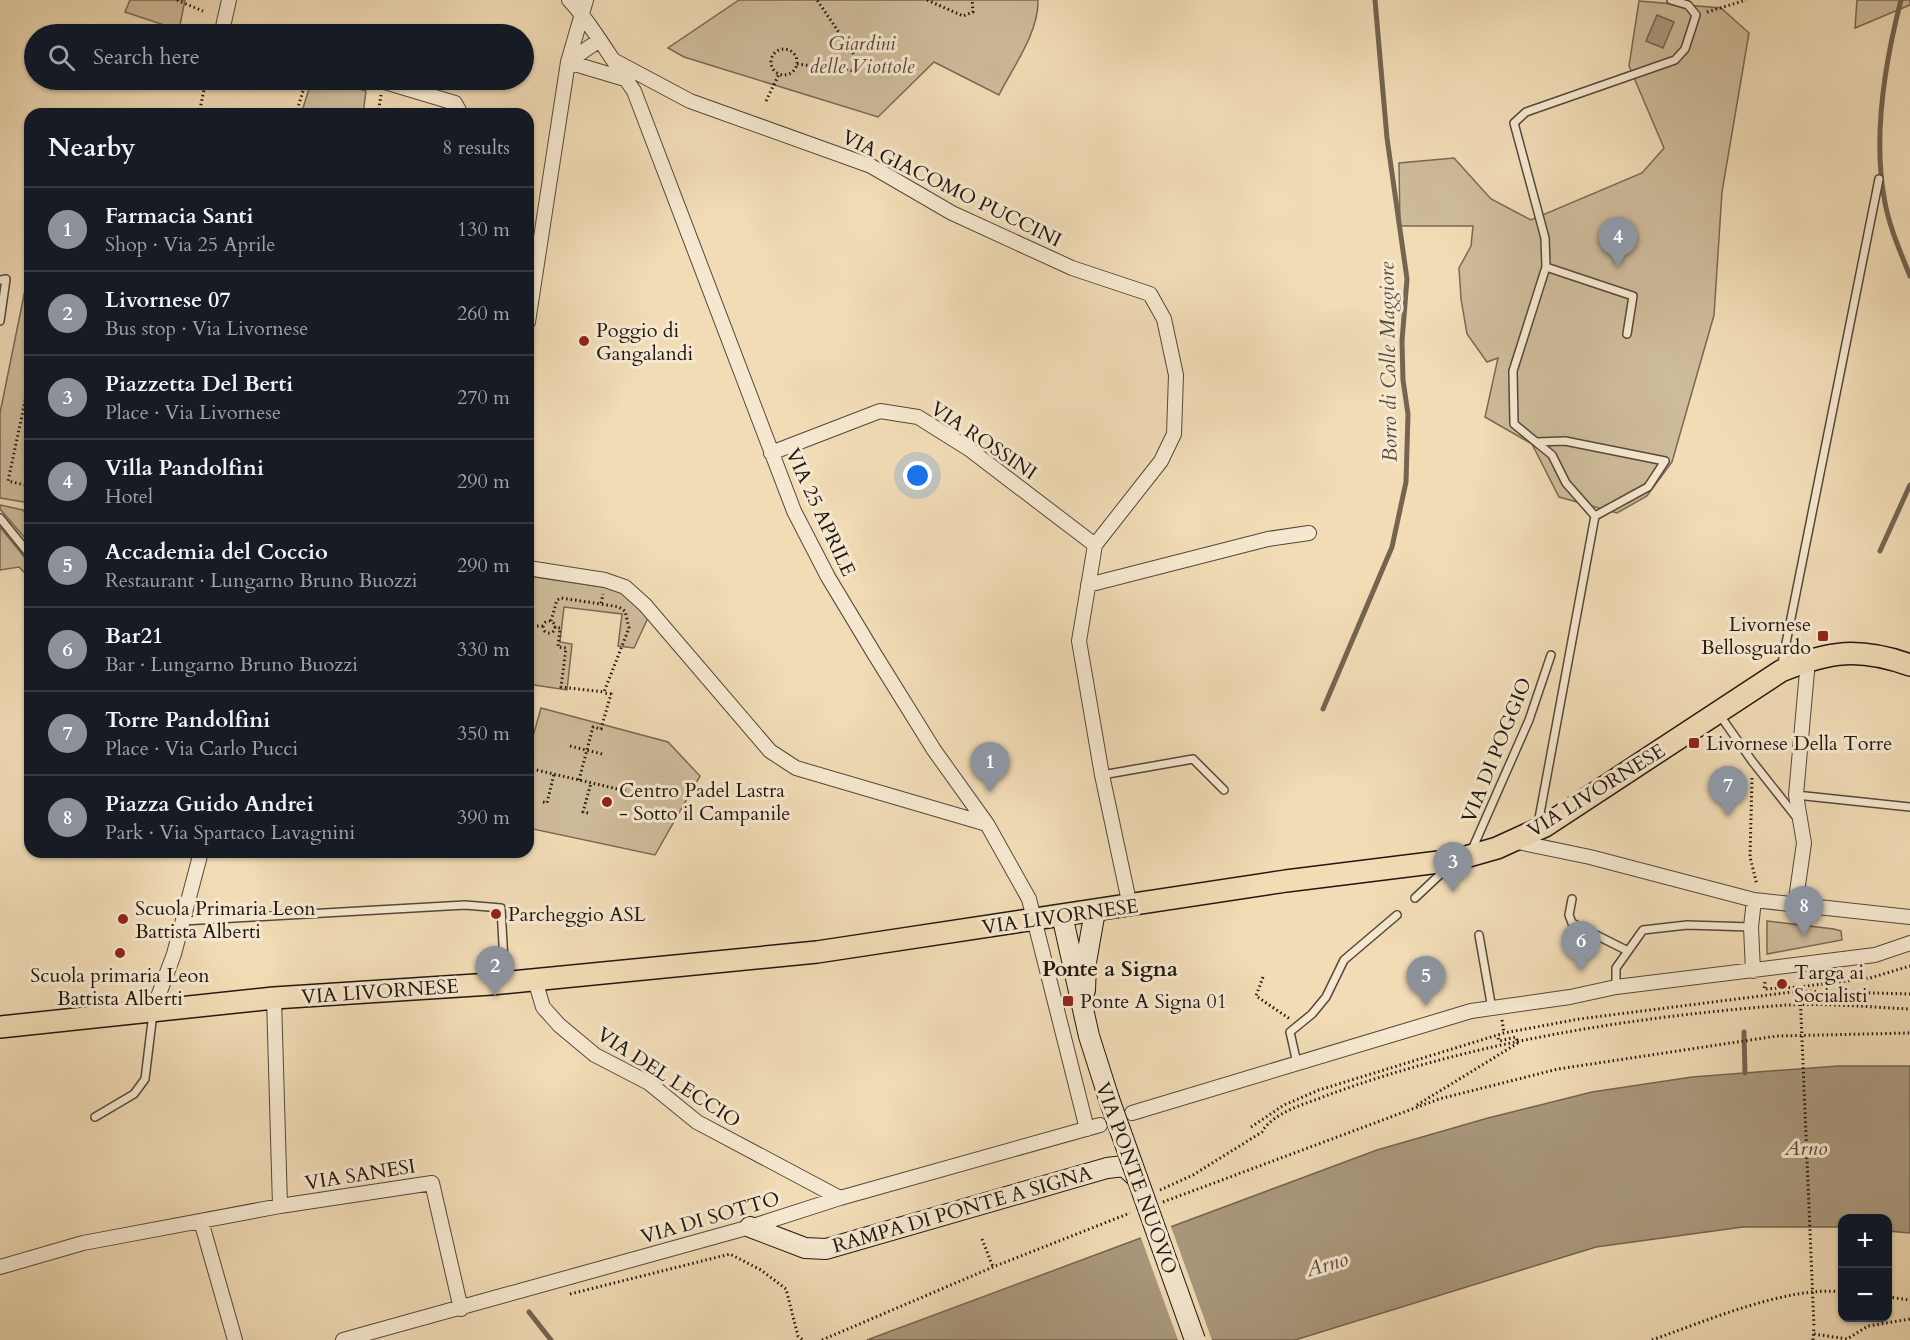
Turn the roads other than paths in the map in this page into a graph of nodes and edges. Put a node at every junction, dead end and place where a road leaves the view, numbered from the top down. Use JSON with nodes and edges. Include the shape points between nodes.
{"nodes":[{"id":1,"x":229,"y":0,"type":"edge"},
{"id":2,"x":569,"y":0,"type":"edge"},
{"id":3,"x":1671,"y":0,"type":"edge"},
{"id":4,"x":584,"y":7,"type":"edge"},
{"id":5,"x":228,"y":24,"type":"edge"},
{"id":6,"x":598,"y":41,"type":"junction"},
{"id":7,"x":609,"y":58,"type":"junction"},
{"id":8,"x":568,"y":62,"type":"junction"},
{"id":9,"x":625,"y":79,"type":"junction"},
{"id":10,"x":669,"y":88,"type":"junction"},
{"id":11,"x":410,"y":90,"type":"edge"},
{"id":12,"x":634,"y":91,"type":"junction"},
{"id":13,"x":457,"y":108,"type":"edge"},
{"id":14,"x":1879,"y":179,"type":"dead end"},
{"id":15,"x":534,"y":249,"type":"edge"},
{"id":16,"x":1545,"y":267,"type":"junction"},
{"id":17,"x":0,"y":280,"type":"edge"},
{"id":18,"x":1,"y":312,"type":"edge"},
{"id":19,"x":0,"y":321,"type":"edge"},
{"id":20,"x":1626,"y":334,"type":"dead end"},
{"id":21,"x":1536,"y":442,"type":"junction"},
{"id":22,"x":771,"y":453,"type":"junction"},
{"id":23,"x":1596,"y":516,"type":"junction"},
{"id":24,"x":0,"y":518,"type":"edge"},
{"id":25,"x":1309,"y":533,"type":"dead end"},
{"id":26,"x":1095,"y":544,"type":"junction"},
{"id":27,"x":24,"y":548,"type":"edge"},
{"id":28,"x":534,"y":569,"type":"edge"},
{"id":29,"x":1088,"y":585,"type":"junction"},
{"id":30,"x":1551,"y":655,"type":"dead end"},
{"id":31,"x":1808,"y":660,"type":"junction"},
{"id":32,"x":1910,"y":664,"type":"edge"},
{"id":33,"x":1781,"y":671,"type":"junction"},
{"id":34,"x":1718,"y":712,"type":"junction"},
{"id":35,"x":1102,"y":775,"type":"junction"},
{"id":36,"x":1224,"y":790,"type":"dead end"},
{"id":37,"x":1796,"y":795,"type":"junction"},
{"id":38,"x":1910,"y":807,"type":"edge"},
{"id":39,"x":1802,"y":824,"type":"junction"},
{"id":40,"x":987,"y":825,"type":"junction"},
{"id":41,"x":1537,"y":830,"type":"junction"},
{"id":42,"x":1513,"y":841,"type":"junction"},
{"id":43,"x":199,"y":858,"type":"edge"},
{"id":44,"x":1462,"y":858,"type":"junction"},
{"id":45,"x":1415,"y":898,"type":"dead end"},
{"id":46,"x":1572,"y":899,"type":"dead end"},
{"id":47,"x":1758,"y":900,"type":"junction"},
{"id":48,"x":1130,"y":906,"type":"junction"},
{"id":49,"x":1795,"y":906,"type":"junction"},
{"id":50,"x":1095,"y":911,"type":"junction"},
{"id":51,"x":1062,"y":915,"type":"junction"},
{"id":52,"x":1397,"y":915,"type":"dead end"},
{"id":53,"x":1910,"y":917,"type":"edge"},
{"id":54,"x":1034,"y":920,"type":"junction"},
{"id":55,"x":183,"y":921,"type":"junction"},
{"id":56,"x":1751,"y":927,"type":"junction"},
{"id":57,"x":1479,"y":935,"type":"dead end"},
{"id":58,"x":1910,"y":943,"type":"edge"},
{"id":59,"x":1626,"y":950,"type":"junction"},
{"id":60,"x":1753,"y":971,"type":"junction"},
{"id":61,"x":535,"y":980,"type":"junction"},
{"id":62,"x":505,"y":983,"type":"junction"},
{"id":63,"x":1616,"y":987,"type":"junction"},
{"id":64,"x":274,"y":998,"type":"junction"},
{"id":65,"x":1491,"y":1009,"type":"junction"},
{"id":66,"x":153,"y":1010,"type":"junction"},
{"id":67,"x":1084,"y":1014,"type":"junction"},
{"id":68,"x":0,"y":1027,"type":"edge"},
{"id":69,"x":1297,"y":1063,"type":"junction"},
{"id":70,"x":1132,"y":1113,"type":"dead end"},
{"id":71,"x":95,"y":1117,"type":"dead end"},
{"id":72,"x":1093,"y":1127,"type":"joint"},
{"id":73,"x":1137,"y":1178,"type":"junction"},
{"id":74,"x":840,"y":1198,"type":"junction"},
{"id":75,"x":280,"y":1206,"type":"junction"},
{"id":76,"x":201,"y":1221,"type":"junction"},
{"id":77,"x":750,"y":1227,"type":"junction"},
{"id":78,"x":0,"y":1267,"type":"edge"},
{"id":79,"x":462,"y":1309,"type":"junction"},
{"id":80,"x":235,"y":1340,"type":"edge"},
{"id":81,"x":343,"y":1340,"type":"edge"},
{"id":82,"x":1195,"y":1340,"type":"edge"}],
"edges":[{"from":1,"to":5,"type":"street"},
{"from":2,"to":4,"type":"street","name":"VIA 25 APRILE"},
{"from":3,"to":16,"type":"lane","via":[[1688,5],[1696,15],[1685,49],[1675,60],[1526,112],[1514,123],[1545,238]]},
{"from":4,"to":6,"type":"street","name":"VIA 25 APRILE"},
{"from":4,"to":8,"type":"street"},
{"from":6,"to":7,"type":"street","name":"VIA 25 APRILE"},
{"from":6,"to":8,"type":"street"},
{"from":7,"to":9,"type":"street","name":"VIA 25 APRILE"},
{"from":7,"to":10,"type":"street","name":"VIA GIACOMO PUCCINI"},
{"from":8,"to":9,"type":"street"},
{"from":8,"to":15,"type":"street"},
{"from":9,"to":12,"type":"street","name":"VIA 25 APRILE"},
{"from":10,"to":12,"type":"street"},
{"from":10,"to":26,"type":"street","name":"VIA GIACOMO PUCCINI","via":[[690,101],[871,166],[952,213],[1072,268],[1150,294],[1164,320],[1176,375],[1174,434],[1161,461]]},
{"from":11,"to":13,"type":"street"},
{"from":12,"to":22,"type":"street","name":"VIA 25 APRILE"},
{"from":14,"to":33,"type":"lane"},
{"from":16,"to":20,"type":"lane","via":[[1633,296]]},
{"from":16,"to":21,"type":"lane","via":[[1513,371],[1514,424]]},
{"from":17,"to":18,"type":"lane","via":[[6,279]]},
{"from":18,"to":19,"type":"lane"},
{"from":21,"to":23,"type":"lane","via":[[1552,455],[1566,483]]},
{"from":21,"to":23,"type":"lane","via":[[1565,441],[1665,461],[1648,488]]},
{"from":22,"to":26,"type":"street","name":"VIA ROSSINI","via":[[880,411],[918,417],[969,449]]},
{"from":22,"to":40,"type":"street","name":"VIA 25 APRILE","via":[[794,511],[834,587],[934,750]]},
{"from":23,"to":41,"type":"lane"},
{"from":24,"to":27,"type":"lane"},
{"from":25,"to":29,"type":"street","via":[[1268,539]]},
{"from":26,"to":29,"type":"street","name":"VIA GIACOMO PUCCINI"},
{"from":28,"to":40,"type":"street","via":[[625,587],[645,604],[770,751],[796,768]]},
{"from":29,"to":35,"type":"street","name":"VIA GIACOMO PUCCINI","via":[[1079,641]]},
{"from":30,"to":44,"type":"lane","name":"VIA DI POGGIO","via":[[1529,720]]},
{"from":31,"to":32,"type":"main road","name":"VIA LIVORNESE","via":[[1843,651],[1870,653]]},
{"from":31,"to":33,"type":"main road","name":"VIA LIVORNESE"},
{"from":31,"to":37,"type":"street"},
{"from":33,"to":34,"type":"main road","name":"VIA LIVORNESE"},
{"from":34,"to":39,"type":"lane"},
{"from":34,"to":41,"type":"main road","name":"VIA LIVORNESE"},
{"from":35,"to":36,"type":"lane","via":[[1193,759]]},
{"from":35,"to":48,"type":"street","name":"VIA GIACOMO PUCCINI"},
{"from":37,"to":38,"type":"lane"},
{"from":37,"to":39,"type":"street"},
{"from":39,"to":49,"type":"street","via":[[1804,843]]},
{"from":40,"to":54,"type":"street","name":"VIA 25 APRILE","via":[[1029,900]]},
{"from":41,"to":42,"type":"main road","name":"VIA LIVORNESE"},
{"from":42,"to":44,"type":"main road","name":"VIA LIVORNESE"},
{"from":42,"to":47,"type":"street","via":[[1590,856]]},
{"from":43,"to":55,"type":"street"},
{"from":44,"to":45,"type":"lane"},
{"from":44,"to":48,"type":"main road","name":"VIA LIVORNESE"},
{"from":46,"to":59,"type":"lane","via":[[1572,923]]},
{"from":47,"to":49,"type":"street"},
{"from":47,"to":56,"type":"street"},
{"from":48,"to":50,"type":"main road","name":"VIA LIVORNESE"},
{"from":49,"to":53,"type":"street"},
{"from":50,"to":51,"type":"main road","name":"VIA LIVORNESE"},
{"from":50,"to":67,"type":"main road","name":"VIA PONTE NUOVO","via":[[1086,962]]},
{"from":51,"to":54,"type":"main road","name":"VIA LIVORNESE"},
{"from":51,"to":67,"type":"main road","name":"VIA PONTE NUOVO"},
{"from":52,"to":69,"type":"lane","via":[[1344,960],[1326,997],[1290,1032]]},
{"from":54,"to":61,"type":"main road","name":"VIA LIVORNESE","via":[[817,952]]},
{"from":54,"to":72,"type":"street","name":"VIA 25 APRILE"},
{"from":55,"to":62,"type":"lane","via":[[465,905],[501,908]]},
{"from":55,"to":66,"type":"street"},
{"from":56,"to":59,"type":"lane","via":[[1687,925],[1643,930]]},
{"from":56,"to":60,"type":"street"},
{"from":57,"to":65,"type":"lane"},
{"from":58,"to":60,"type":"street","via":[[1875,955]]},
{"from":59,"to":63,"type":"lane","via":[[1616,968]]},
{"from":60,"to":63,"type":"street"},
{"from":61,"to":62,"type":"main road","name":"VIA LIVORNESE"},
{"from":61,"to":74,"type":"street","name":"VIA DEL LECCIO","via":[[543,1007],[595,1055],[649,1083],[706,1127]]},
{"from":62,"to":64,"type":"main road","name":"VIA LIVORNESE"},
{"from":63,"to":65,"type":"street"},
{"from":64,"to":66,"type":"main road","name":"VIA LIVORNESE"},
{"from":64,"to":75,"type":"street"},
{"from":65,"to":69,"type":"street","via":[[1471,1011]]},
{"from":66,"to":68,"type":"main road","name":"VIA LIVORNESE"},
{"from":66,"to":71,"type":"lane","via":[[145,1078],[134,1094]]},
{"from":67,"to":73,"type":"main road","name":"VIA PONTE NUOVO","bridge":true},
{"from":69,"to":70,"type":"street"},
{"from":72,"to":74,"type":"street","name":"VIA DI SOTTO"},
{"from":73,"to":77,"type":"main road","name":"RAMPA DI PONTE A SIGNA","via":[[1124,1166],[1107,1167],[826,1249],[805,1248]]},
{"from":73,"to":82,"type":"main road","name":"VIA PONTE NUOVO","bridge":true},
{"from":74,"to":77,"type":"street","name":"VIA DI SOTTO"},
{"from":75,"to":76,"type":"street","name":"VIA SANESI"},
{"from":75,"to":79,"type":"street","name":"VIA SANESI","via":[[432,1183]]},
{"from":76,"to":78,"type":"street","name":"VIA SANESI","via":[[83,1243]]},
{"from":76,"to":80,"type":"street"},
{"from":77,"to":79,"type":"street","name":"VIA DI SOTTO"},
{"from":79,"to":81,"type":"street","name":"VIA DI SOTTO"}]}
